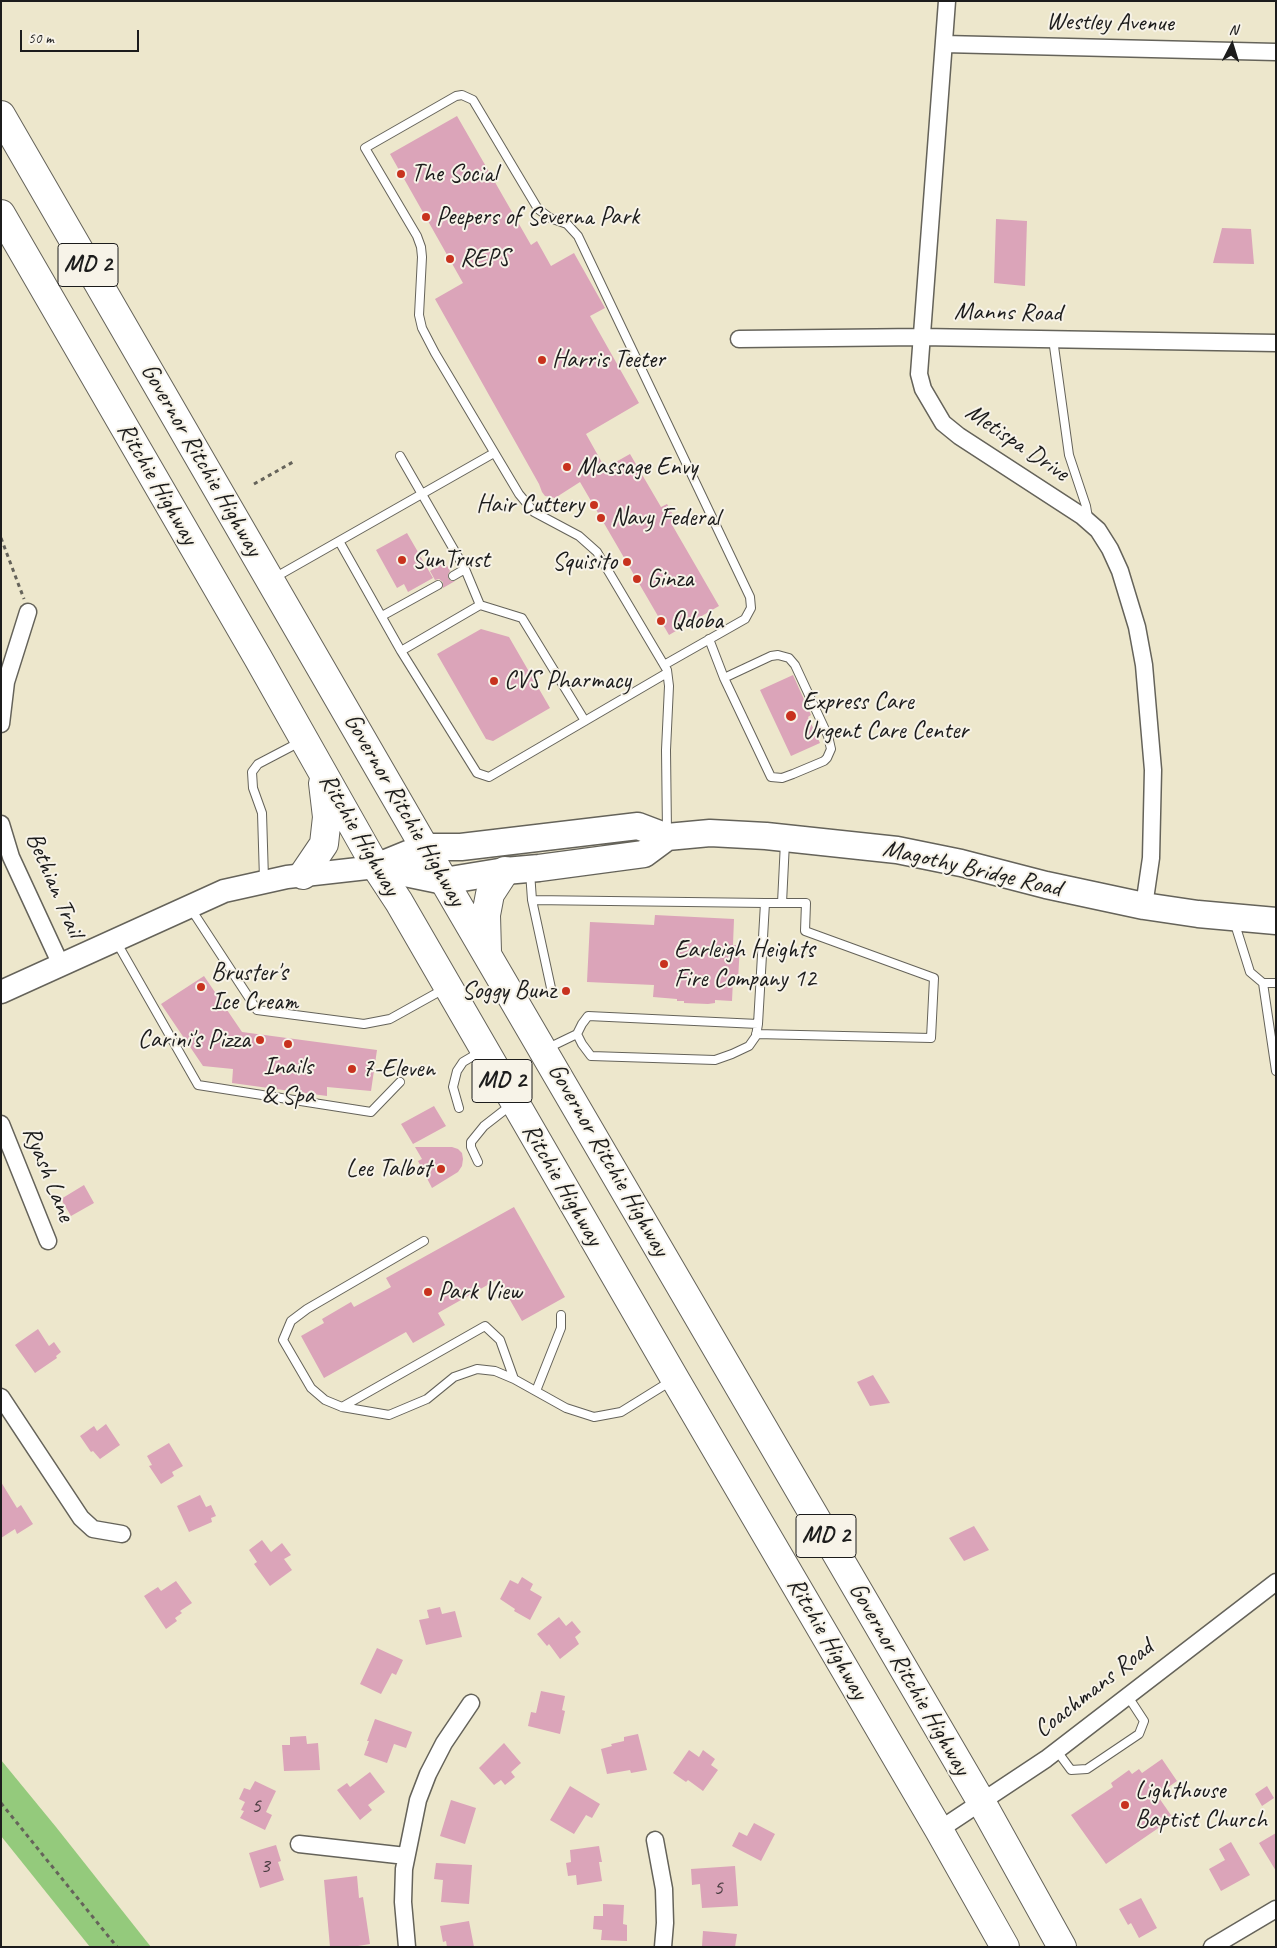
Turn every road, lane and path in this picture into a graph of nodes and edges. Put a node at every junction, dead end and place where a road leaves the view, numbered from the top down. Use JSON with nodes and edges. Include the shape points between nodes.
{"nodes":[{"id":1,"x":947,"y":1,"type":"edge"},
{"id":2,"x":944,"y":44,"type":"junction"},
{"id":3,"x":1276,"y":52,"type":"edge"},
{"id":4,"x":1,"y":115,"type":"edge"},
{"id":5,"x":1,"y":214,"type":"edge"},
{"id":6,"x":921,"y":337,"type":"junction"},
{"id":7,"x":739,"y":339,"type":"dead end"},
{"id":8,"x":1053,"y":339,"type":"junction"},
{"id":9,"x":1276,"y":343,"type":"edge"},
{"id":10,"x":494,"y":453,"type":"junction"},
{"id":11,"x":400,"y":456,"type":"dead end"},
{"id":12,"x":293,"y":462,"type":"dead end"},
{"id":13,"x":254,"y":484,"type":"dead end"},
{"id":14,"x":421,"y":494,"type":"junction"},
{"id":15,"x":1089,"y":522,"type":"junction"},
{"id":16,"x":1,"y":538,"type":"edge"},
{"id":17,"x":338,"y":541,"type":"junction"},
{"id":18,"x":465,"y":569,"type":"junction"},
{"id":19,"x":453,"y":576,"type":"dead end"},
{"id":20,"x":270,"y":580,"type":"junction"},
{"id":21,"x":438,"y":584,"type":"dead end"},
{"id":22,"x":480,"y":605,"type":"junction"},
{"id":23,"x":28,"y":612,"type":"joint"},
{"id":24,"x":382,"y":616,"type":"junction"},
{"id":25,"x":709,"y":640,"type":"junction"},
{"id":26,"x":401,"y":651,"type":"junction"},
{"id":27,"x":664,"y":665,"type":"junction"},
{"id":28,"x":667,"y":673,"type":"junction"},
{"id":29,"x":724,"y":678,"type":"junction"},
{"id":30,"x":584,"y":721,"type":"junction"},
{"id":31,"x":1,"y":724,"type":"edge"},
{"id":32,"x":304,"y":739,"type":"junction"},
{"id":33,"x":321,"y":769,"type":"junction"},
{"id":34,"x":1,"y":824,"type":"edge"},
{"id":35,"x":667,"y":837,"type":"junction"},
{"id":36,"x":785,"y":837,"type":"junction"},
{"id":37,"x":425,"y":848,"type":"junction"},
{"id":38,"x":376,"y":867,"type":"junction"},
{"id":39,"x":517,"y":870,"type":"junction"},
{"id":40,"x":303,"y":875,"type":"junction"},
{"id":41,"x":264,"y":881,"type":"junction"},
{"id":42,"x":444,"y":881,"type":"junction"},
{"id":43,"x":532,"y":900,"type":"junction"},
{"id":44,"x":765,"y":903,"type":"junction"},
{"id":45,"x":782,"y":903,"type":"junction"},
{"id":46,"x":189,"y":906,"type":"junction"},
{"id":47,"x":1144,"y":906,"type":"junction"},
{"id":48,"x":1233,"y":917,"type":"junction"},
{"id":49,"x":1276,"y":921,"type":"edge"},
{"id":50,"x":115,"y":940,"type":"junction"},
{"id":51,"x":487,"y":954,"type":"junction"},
{"id":52,"x":61,"y":965,"type":"junction"},
{"id":53,"x":1263,"y":983,"type":"junction"},
{"id":54,"x":1276,"y":983,"type":"edge"},
{"id":55,"x":448,"y":987,"type":"junction"},
{"id":56,"x":551,"y":988,"type":"dead end"},
{"id":57,"x":1,"y":992,"type":"edge"},
{"id":58,"x":758,"y":1024,"type":"junction"},
{"id":59,"x":577,"y":1034,"type":"junction"},
{"id":60,"x":756,"y":1034,"type":"junction"},
{"id":61,"x":484,"y":1050,"type":"junction"},
{"id":62,"x":543,"y":1050,"type":"junction"},
{"id":63,"x":1276,"y":1071,"type":"edge"},
{"id":64,"x":400,"y":1082,"type":"dead end"},
{"id":65,"x":514,"y":1102,"type":"junction"},
{"id":66,"x":459,"y":1108,"type":"dead end"},
{"id":67,"x":1,"y":1124,"type":"edge"},
{"id":68,"x":478,"y":1162,"type":"dead end"},
{"id":69,"x":48,"y":1242,"type":"dead end"},
{"id":70,"x":424,"y":1242,"type":"dead end"},
{"id":71,"x":561,"y":1315,"type":"dead end"},
{"id":72,"x":674,"y":1379,"type":"junction"},
{"id":73,"x":514,"y":1380,"type":"junction"},
{"id":74,"x":536,"y":1391,"type":"junction"},
{"id":75,"x":1,"y":1398,"type":"edge"},
{"id":76,"x":342,"y":1407,"type":"junction"},
{"id":77,"x":122,"y":1534,"type":"dead end"},
{"id":78,"x":1276,"y":1582,"type":"edge"},
{"id":79,"x":1127,"y":1695,"type":"junction"},
{"id":80,"x":471,"y":1702,"type":"dead end"},
{"id":81,"x":1057,"y":1751,"type":"junction"},
{"id":82,"x":1,"y":1803,"type":"edge"},
{"id":83,"x":982,"y":1803,"type":"junction"},
{"id":84,"x":939,"y":1830,"type":"junction"},
{"id":85,"x":655,"y":1840,"type":"dead end"},
{"id":86,"x":299,"y":1844,"type":"dead end"},
{"id":87,"x":406,"y":1856,"type":"junction"},
{"id":88,"x":1276,"y":1909,"type":"edge"},
{"id":89,"x":117,"y":1947,"type":"edge"},
{"id":90,"x":407,"y":1947,"type":"edge"},
{"id":91,"x":662,"y":1947,"type":"edge"},
{"id":92,"x":1005,"y":1947,"type":"edge"},
{"id":93,"x":1062,"y":1947,"type":"edge"},
{"id":94,"x":1212,"y":1947,"type":"edge"}],
"edges":[{"from":1,"to":2,"type":"street","name":"Metispa Drive"},
{"from":2,"to":3,"type":"street","name":"Westley Avenue"},
{"from":2,"to":6,"type":"street","name":"Metispa Drive"},
{"from":4,"to":20,"type":"highway","name":"Governor Ritchie Highway","number":"MD 2"},
{"from":5,"to":32,"type":"highway","name":"Ritchie Highway","number":"MD 2"},
{"from":6,"to":7,"type":"street","name":"Manns Road"},
{"from":6,"to":8,"type":"street","name":"Manns Road"},
{"from":6,"to":15,"type":"street","name":"Metispa Drive","via":[[919,374],[923,389],[943,423]]},
{"from":8,"to":9,"type":"street","name":"Manns Road"},
{"from":8,"to":15,"type":"lane","via":[[1069,455]]},
{"from":10,"to":14,"type":"lane"},
{"from":10,"to":25,"type":"lane","via":[[422,328],[419,301],[421,247],[364,148],[462,95],[469,97],[478,107],[538,209],[567,224],[578,236],[750,597],[751,608],[745,619]]},
{"from":10,"to":27,"type":"lane","via":[[534,512],[579,536],[597,552]]},
{"from":11,"to":14,"type":"lane"},
{"from":12,"to":13,"type":"path"},
{"from":14,"to":17,"type":"lane"},
{"from":14,"to":18,"type":"lane"},
{"from":15,"to":47,"type":"street","name":"Metispa Drive","via":[[1098,530],[1120,571],[1137,627],[1144,665],[1153,770],[1152,850]]},
{"from":16,"to":23,"type":"path"},
{"from":17,"to":20,"type":"lane"},
{"from":17,"to":24,"type":"lane"},
{"from":18,"to":19,"type":"lane"},
{"from":18,"to":22,"type":"lane"},
{"from":20,"to":37,"type":"highway","name":"Governor Ritchie Highway","number":"MD 2"},
{"from":21,"to":24,"type":"lane"},
{"from":22,"to":26,"type":"lane"},
{"from":22,"to":30,"type":"lane","via":[[522,618]]},
{"from":23,"to":31,"type":"street","via":[[6,682]]},
{"from":24,"to":26,"type":"lane"},
{"from":25,"to":27,"type":"lane"},
{"from":25,"to":29,"type":"lane"},
{"from":26,"to":30,"type":"lane","via":[[477,773],[489,776]]},
{"from":27,"to":28,"type":"lane"},
{"from":28,"to":30,"type":"lane"},
{"from":28,"to":35,"type":"lane"},
{"from":29,"to":29,"type":"lane","via":[[771,656],[789,658],[795,664],[828,736],[831,749],[827,758],[782,778],[771,777]]},
{"from":32,"to":33,"type":"highway","name":"Ritchie Highway","number":"MD 2"},
{"from":32,"to":41,"type":"lane","via":[[258,764],[252,772],[253,788],[262,813]]},
{"from":33,"to":38,"type":"highway","name":"Ritchie Highway","number":"MD 2"},
{"from":33,"to":40,"type":"highway","via":[[327,817],[324,844]]},
{"from":34,"to":52,"type":"street","name":"Bethian Trail","via":[[11,857]]},
{"from":35,"to":36,"type":"main road","name":"Magothy Bridge Road","via":[[710,833]]},
{"from":35,"to":37,"type":"main road","name":"Magothy Bridge Road","via":[[638,826],[461,847]]},
{"from":35,"to":39,"type":"main road","via":[[644,854]]},
{"from":36,"to":45,"type":"lane"},
{"from":36,"to":47,"type":"main road","name":"Magothy Bridge Road","via":[[931,856]]},
{"from":37,"to":38,"type":"main road","name":"Magothy Bridge Road"},
{"from":37,"to":42,"type":"highway","name":"Governor Ritchie Highway","number":"MD 2"},
{"from":38,"to":40,"type":"street"},
{"from":38,"to":42,"type":"main road"},
{"from":38,"to":55,"type":"highway","name":"Ritchie Highway","number":"MD 2"},
{"from":39,"to":42,"type":"main road"},
{"from":39,"to":43,"type":"lane"},
{"from":39,"to":51,"type":"highway","via":[[490,894],[486,914]]},
{"from":40,"to":41,"type":"street"},
{"from":41,"to":46,"type":"street","via":[[224,891]]},
{"from":42,"to":51,"type":"highway","name":"Governor Ritchie Highway","number":"MD 2"},
{"from":43,"to":44,"type":"lane"},
{"from":43,"to":56,"type":"lane"},
{"from":44,"to":45,"type":"lane"},
{"from":44,"to":58,"type":"lane"},
{"from":45,"to":60,"type":"lane","via":[[806,903],[805,931],[934,978],[931,1038]]},
{"from":46,"to":50,"type":"street"},
{"from":46,"to":55,"type":"lane","via":[[258,1010],[364,1024],[390,1019]]},
{"from":47,"to":48,"type":"main road","name":"Magothy Bridge Road"},
{"from":48,"to":49,"type":"main road","name":"Magothy Bridge Road"},
{"from":48,"to":53,"type":"lane","via":[[1250,972]]},
{"from":50,"to":52,"type":"street"},
{"from":50,"to":64,"type":"lane","via":[[198,1085],[371,1112]]},
{"from":51,"to":62,"type":"highway","name":"Governor Ritchie Highway","number":"MD 2"},
{"from":52,"to":57,"type":"street"},
{"from":53,"to":54,"type":"lane"},
{"from":53,"to":63,"type":"lane"},
{"from":55,"to":61,"type":"highway","name":"Ritchie Highway","number":"MD 2"},
{"from":58,"to":59,"type":"lane","via":[[588,1016]]},
{"from":58,"to":60,"type":"lane"},
{"from":59,"to":60,"type":"lane","via":[[591,1056],[716,1060],[749,1046]]},
{"from":59,"to":62,"type":"lane"},
{"from":61,"to":65,"type":"highway","name":"Ritchie Highway","number":"MD 2"},
{"from":61,"to":66,"type":"lane","via":[[463,1062],[457,1071],[453,1087]]},
{"from":62,"to":83,"type":"highway","name":"Governor Ritchie Highway","number":"MD 2"},
{"from":65,"to":68,"type":"lane","via":[[474,1136],[471,1147]]},
{"from":65,"to":72,"type":"highway","name":"Ritchie Highway","number":"MD 2"},
{"from":67,"to":69,"type":"street","name":"Ryash Lane"},
{"from":70,"to":76,"type":"lane","via":[[291,1321],[283,1340],[311,1388],[324,1400]]},
{"from":71,"to":74,"type":"lane","via":[[561,1328]]},
{"from":72,"to":74,"type":"lane","via":[[621,1412],[594,1417],[566,1408]]},
{"from":72,"to":84,"type":"highway","name":"Ritchie Highway","number":"MD 2"},
{"from":73,"to":74,"type":"lane"},
{"from":73,"to":76,"type":"lane","via":[[495,1371],[477,1369],[454,1377],[427,1399],[389,1415]]},
{"from":73,"to":76,"type":"lane","via":[[500,1340],[485,1326]]},
{"from":75,"to":77,"type":"street","via":[[81,1518],[93,1529]]},
{"from":78,"to":79,"type":"street","name":"Coachmans Road"},
{"from":79,"to":81,"type":"street","name":"Coachmans Road"},
{"from":79,"to":81,"type":"lane","via":[[1144,1721],[1140,1734],[1087,1770],[1071,1770]]},
{"from":80,"to":87,"type":"street","via":[[428,1774],[418,1800]]},
{"from":81,"to":83,"type":"street","name":"Coachmans Road"},
{"from":82,"to":89,"type":"path"},
{"from":83,"to":84,"type":"street","name":"Coachmans Road"},
{"from":83,"to":93,"type":"highway","name":"Governor Ritchie Highway","number":"MD 2"},
{"from":84,"to":92,"type":"highway","name":"Ritchie Highway","number":"MD 2"},
{"from":85,"to":91,"type":"street","via":[[664,1889]]},
{"from":86,"to":87,"type":"street"},
{"from":87,"to":90,"type":"street","via":[[403,1902]]},
{"from":88,"to":94,"type":"street"}]}
